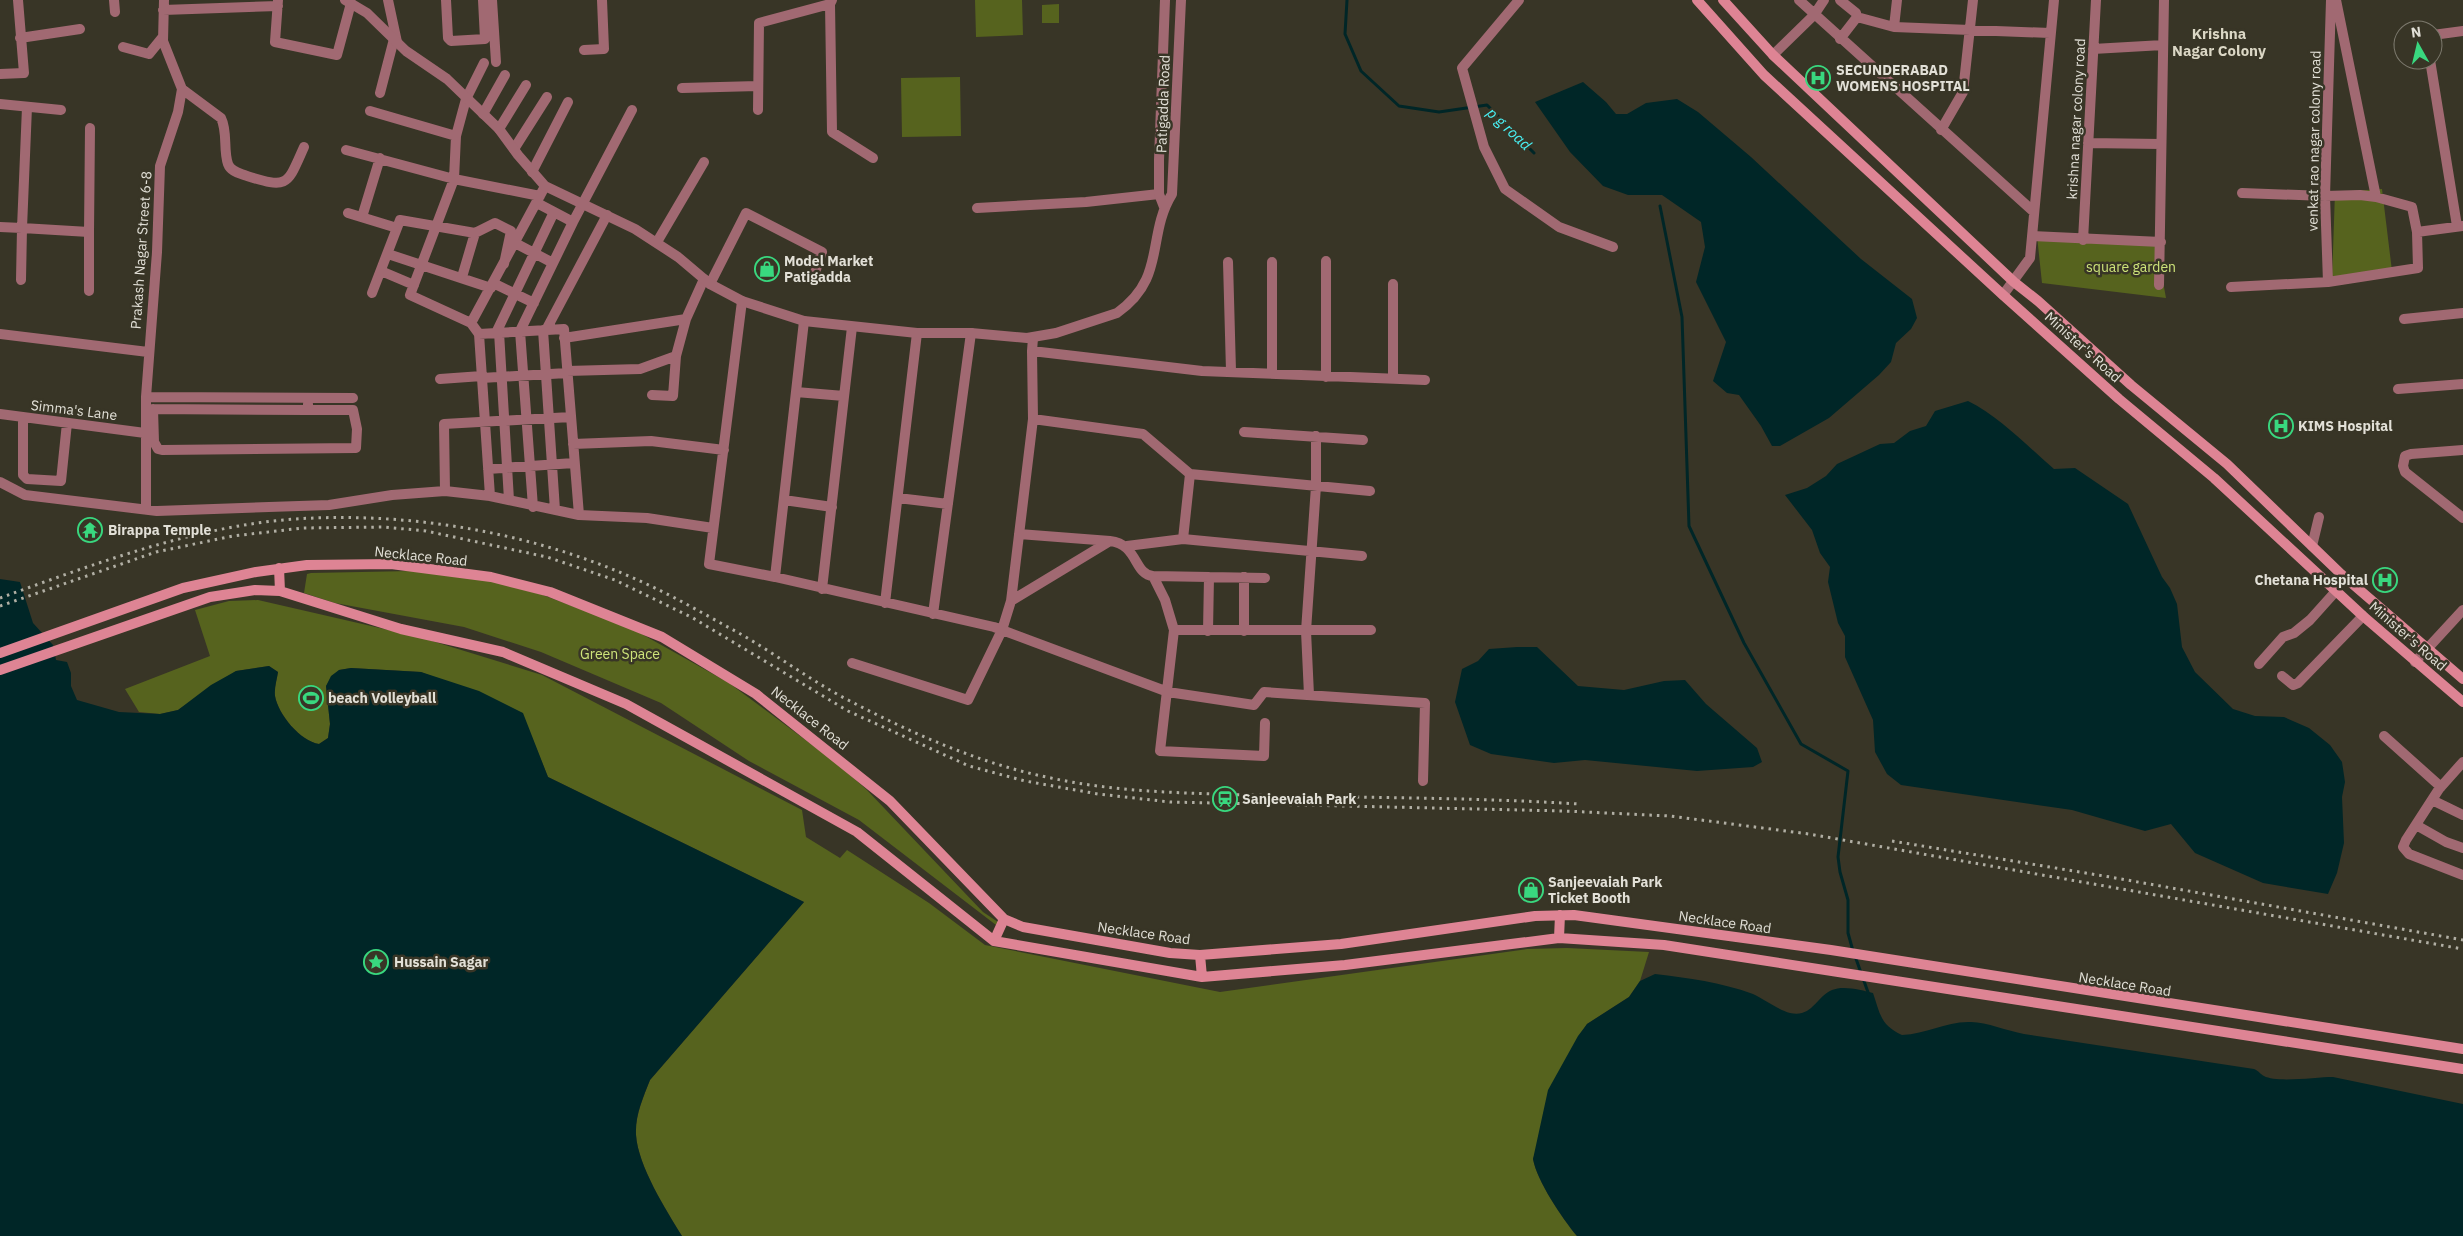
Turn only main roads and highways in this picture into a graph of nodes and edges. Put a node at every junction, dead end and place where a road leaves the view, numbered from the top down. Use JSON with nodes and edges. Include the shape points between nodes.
{"nodes":[{"id":1,"x":1697,"y":0,"type":"edge"},
{"id":2,"x":1722,"y":0,"type":"edge"},
{"id":3,"x":279,"y":568,"type":"junction"},
{"id":4,"x":280,"y":591,"type":"junction"},
{"id":5,"x":0,"y":653,"type":"edge"},
{"id":6,"x":0,"y":670,"type":"edge"},
{"id":7,"x":2463,"y":679,"type":"edge"},
{"id":8,"x":2463,"y":702,"type":"edge"},
{"id":9,"x":1560,"y":915,"type":"junction"},
{"id":10,"x":1004,"y":919,"type":"junction"},
{"id":11,"x":1559,"y":938,"type":"junction"},
{"id":12,"x":994,"y":941,"type":"junction"},
{"id":13,"x":1200,"y":955,"type":"junction"},
{"id":14,"x":1202,"y":977,"type":"junction"},
{"id":15,"x":2463,"y":1049,"type":"edge"},
{"id":16,"x":2463,"y":1069,"type":"edge"}],
"edges":[{"from":1,"to":8,"type":"main road","name":"Minister's Road","via":[[1764,75],[2003,295],[2119,399],[2214,478],[2363,616]]},
{"from":2,"to":7,"type":"main road","name":"Minister's Road","via":[[1773,56],[2014,282],[2227,464],[2341,574]]},
{"from":3,"to":4,"type":"main road"},
{"from":3,"to":5,"type":"main road","name":"Necklace Road","via":[[183,588]]},
{"from":3,"to":10,"type":"main road","name":"Necklace Road","via":[[391,564],[491,577],[550,592],[662,637],[756,694],[849,767],[890,801]]},
{"from":4,"to":6,"type":"main road","via":[[254,590],[210,597]]},
{"from":4,"to":12,"type":"main road","via":[[401,629],[503,652],[626,704],[857,832]]},
{"from":9,"to":11,"type":"main road"},
{"from":9,"to":13,"type":"main road","name":"Necklace Road","via":[[1341,944]]},
{"from":9,"to":15,"type":"main road","name":"Necklace Road","via":[[1831,950]]},
{"from":10,"to":12,"type":"main road"},
{"from":10,"to":13,"type":"main road","name":"Necklace Road","via":[[1023,927],[1170,953]]},
{"from":11,"to":14,"type":"main road","via":[[1345,965]]},
{"from":11,"to":16,"type":"main road","via":[[1664,945]]},
{"from":12,"to":14,"type":"main road"},
{"from":13,"to":14,"type":"main road"}]}
